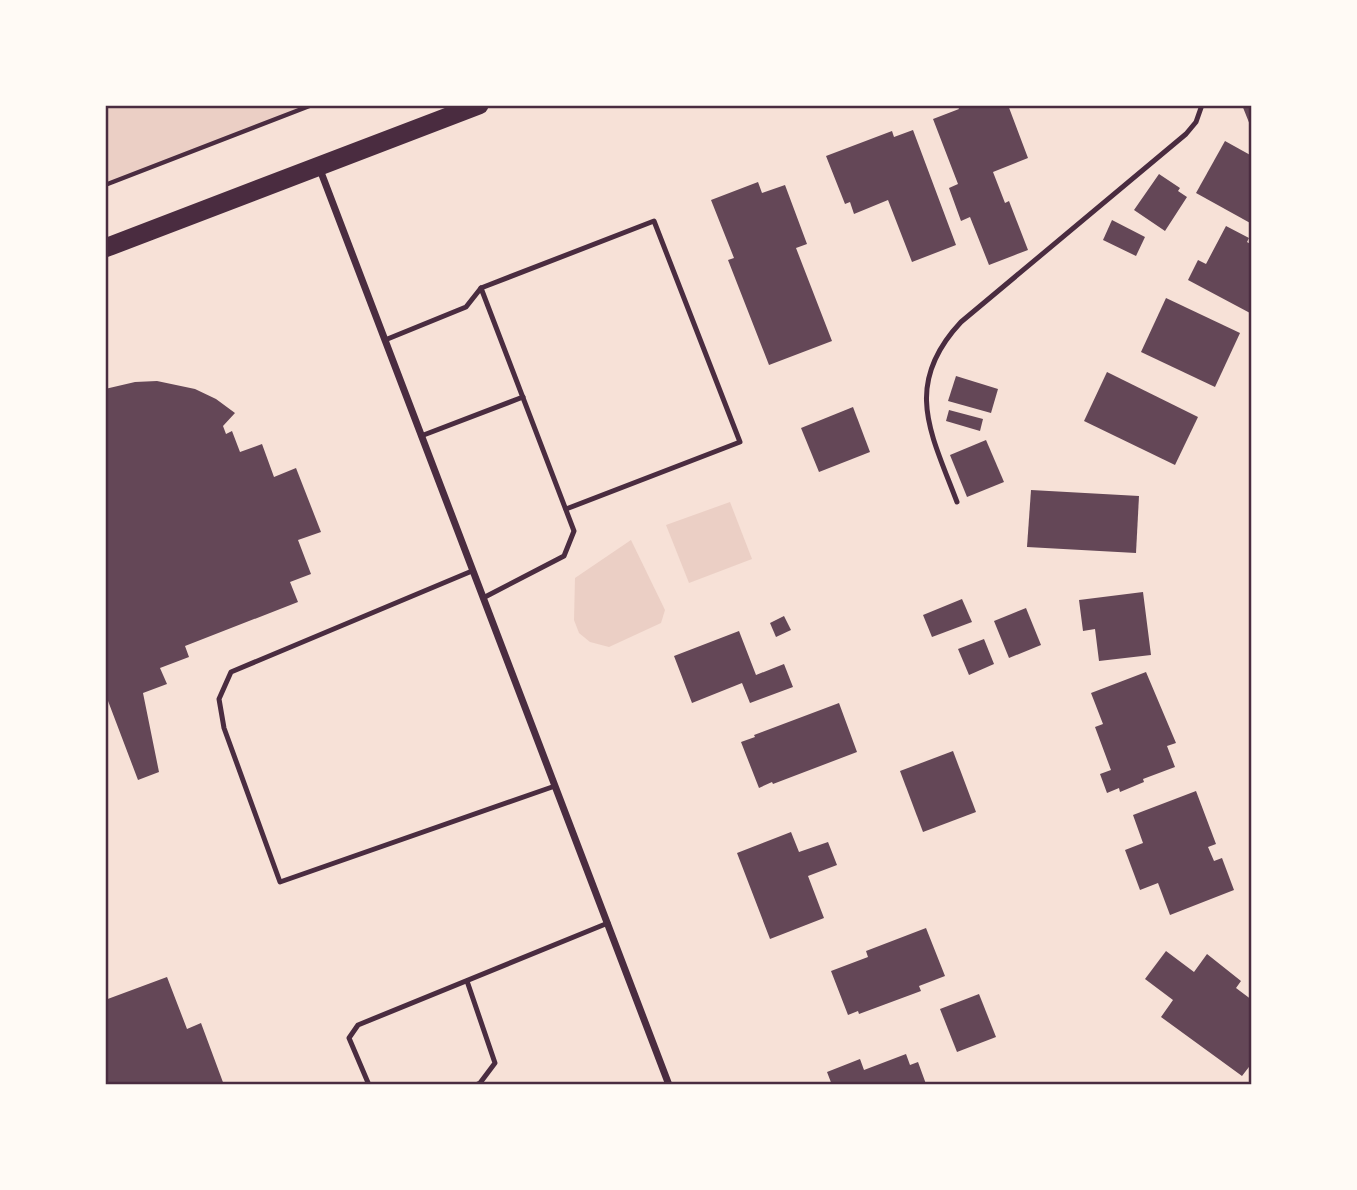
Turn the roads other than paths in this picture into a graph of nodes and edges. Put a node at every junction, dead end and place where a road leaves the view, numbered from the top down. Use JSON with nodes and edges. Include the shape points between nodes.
{"nodes":[{"id":1,"x":479,"y":105,"type":"edge"},
{"id":2,"x":1202,"y":105,"type":"edge"},
{"id":3,"x":319,"y":166,"type":"junction"},
{"id":4,"x":105,"y":248,"type":"edge"},
{"id":5,"x":481,"y":288,"type":"junction"},
{"id":6,"x":385,"y":340,"type":"junction"},
{"id":7,"x":523,"y":397,"type":"junction"},
{"id":8,"x":421,"y":436,"type":"junction"},
{"id":9,"x":957,"y":502,"type":"dead end"},
{"id":10,"x":566,"y":509,"type":"junction"},
{"id":11,"x":472,"y":571,"type":"junction"},
{"id":12,"x":483,"y":598,"type":"junction"},
{"id":13,"x":555,"y":786,"type":"junction"},
{"id":14,"x":607,"y":923,"type":"junction"},
{"id":15,"x":467,"y":981,"type":"junction"},
{"id":16,"x":369,"y":1085,"type":"edge"},
{"id":17,"x":476,"y":1085,"type":"edge"},
{"id":18,"x":669,"y":1085,"type":"edge"}],
"edges":[{"from":1,"to":3,"type":"highway"},
{"from":2,"to":9,"type":"lane","via":[[1186,134],[961,322],[943,343],[927,384],[926,417]]},
{"from":3,"to":4,"type":"highway"},
{"from":3,"to":6,"type":"street"},
{"from":5,"to":6,"type":"lane","via":[[466,307]]},
{"from":5,"to":7,"type":"lane"},
{"from":5,"to":10,"type":"lane","via":[[654,221],[740,442]]},
{"from":6,"to":8,"type":"street"},
{"from":7,"to":8,"type":"lane"},
{"from":7,"to":10,"type":"lane"},
{"from":8,"to":11,"type":"street"},
{"from":10,"to":12,"type":"lane","via":[[574,531],[564,556]]},
{"from":11,"to":12,"type":"street"},
{"from":11,"to":13,"type":"lane","via":[[231,673],[219,699],[225,728],[281,882]]},
{"from":12,"to":13,"type":"street"},
{"from":13,"to":14,"type":"street"},
{"from":14,"to":15,"type":"lane"},
{"from":14,"to":18,"type":"street"},
{"from":15,"to":16,"type":"lane","via":[[358,1026],[349,1038]]},
{"from":15,"to":17,"type":"lane","via":[[495,1063]]}]}
